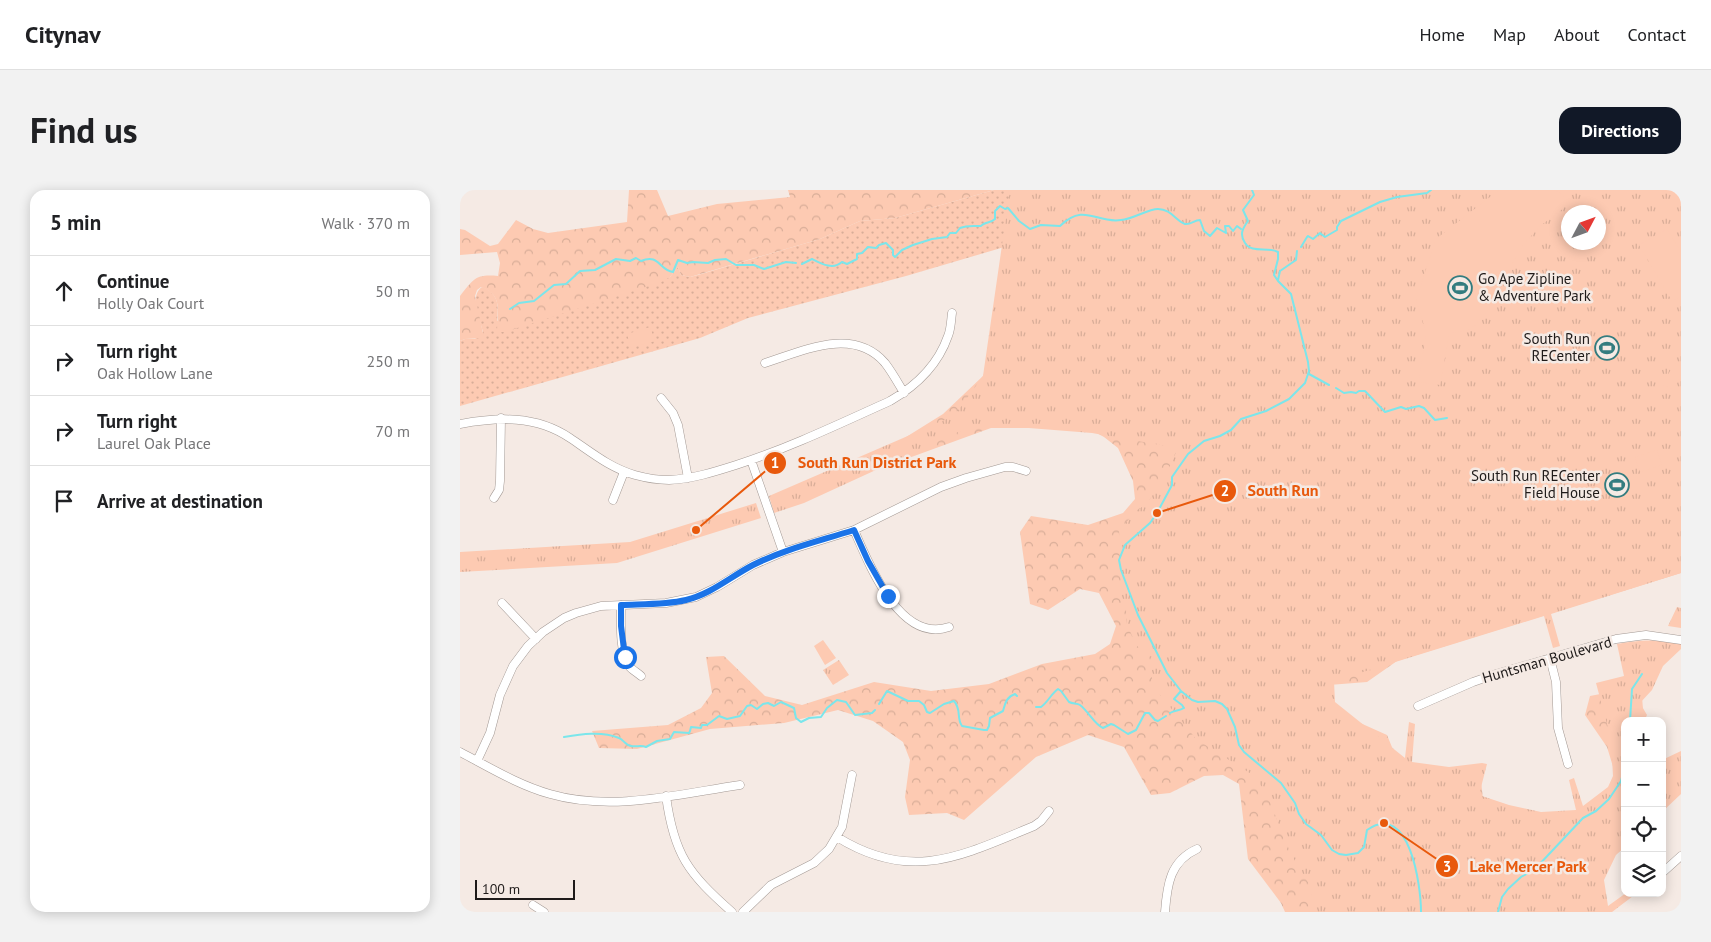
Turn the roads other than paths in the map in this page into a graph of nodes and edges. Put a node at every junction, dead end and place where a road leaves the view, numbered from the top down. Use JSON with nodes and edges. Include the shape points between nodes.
{"nodes":[{"id":1,"x":952,"y":313,"type":"dead end"},
{"id":2,"x":765,"y":363,"type":"dead end"},
{"id":3,"x":904,"y":393,"type":"junction"},
{"id":4,"x":661,"y":398,"type":"dead end"},
{"id":5,"x":501,"y":418,"type":"junction"},
{"id":6,"x":460,"y":424,"type":"edge"},
{"id":7,"x":751,"y":460,"type":"junction"},
{"id":8,"x":1026,"y":471,"type":"dead end"},
{"id":9,"x":624,"y":472,"type":"junction"},
{"id":10,"x":688,"y":478,"type":"junction"},
{"id":11,"x":494,"y":498,"type":"dead end"},
{"id":12,"x":613,"y":500,"type":"dead end"},
{"id":13,"x":854,"y":530,"type":"junction"},
{"id":14,"x":783,"y":552,"type":"junction"},
{"id":15,"x":502,"y":604,"type":"dead end"},
{"id":16,"x":621,"y":605,"type":"junction"},
{"id":17,"x":949,"y":627,"type":"dead end"},
{"id":18,"x":536,"y":639,"type":"junction"},
{"id":19,"x":1681,"y":640,"type":"edge"},
{"id":20,"x":1550,"y":658,"type":"junction"},
{"id":21,"x":641,"y":676,"type":"dead end"},
{"id":22,"x":1418,"y":706,"type":"dead end"},
{"id":23,"x":460,"y":752,"type":"edge"},
{"id":24,"x":477,"y":761,"type":"junction"},
{"id":25,"x":1568,"y":764,"type":"dead end"},
{"id":26,"x":852,"y":775,"type":"dead end"},
{"id":27,"x":740,"y":785,"type":"dead end"},
{"id":28,"x":666,"y":796,"type":"junction"},
{"id":29,"x":1049,"y":811,"type":"dead end"},
{"id":30,"x":838,"y":836,"type":"junction"},
{"id":31,"x":1197,"y":850,"type":"dead end"},
{"id":32,"x":1681,"y":856,"type":"edge"},
{"id":33,"x":1666,"y":869,"type":"edge"},
{"id":34,"x":533,"y":905,"type":"dead end"},
{"id":35,"x":544,"y":912,"type":"edge"},
{"id":36,"x":732,"y":912,"type":"edge"},
{"id":37,"x":743,"y":912,"type":"edge"},
{"id":38,"x":1165,"y":912,"type":"edge"}],
"edges":[{"from":1,"to":3,"type":"street","via":[[949,335],[938,356],[925,374]]},
{"from":2,"to":3,"type":"street","via":[[826,345],[856,345],[880,358]]},
{"from":3,"to":7,"type":"street","via":[[797,443]]},
{"from":4,"to":10,"type":"street","via":[[678,425]]},
{"from":5,"to":6,"type":"street"},
{"from":5,"to":9,"type":"street","via":[[525,419],[550,427]]},
{"from":5,"to":11,"type":"street","via":[[500,480]]},
{"from":7,"to":10,"type":"street"},
{"from":7,"to":14,"type":"street"},
{"from":8,"to":13,"type":"street","via":[[1005,467],[966,478],[919,497]]},
{"from":9,"to":10,"type":"street","via":[[658,479]]},
{"from":9,"to":12,"type":"street"},
{"from":13,"to":14,"type":"street"},
{"from":13,"to":17,"type":"street","via":[[876,578],[899,610],[923,628]]},
{"from":14,"to":16,"type":"street","via":[[696,597],[666,603]]},
{"from":15,"to":18,"type":"street"},
{"from":16,"to":18,"type":"street","via":[[601,606],[576,613],[554,624]]},
{"from":16,"to":21,"type":"street","via":[[625,657],[629,666]]},
{"from":18,"to":24,"type":"street","via":[[520,655],[508,677],[490,733]]},
{"from":19,"to":20,"type":"street","name":"Huntsman Boulevard","via":[[1631,636]]},
{"from":20,"to":22,"type":"street","name":"Huntsman Boulevard","via":[[1473,682]]},
{"from":20,"to":25,"type":"street","via":[[1556,682],[1558,728]]},
{"from":23,"to":24,"type":"street"},
{"from":24,"to":28,"type":"street","via":[[529,787],[568,798],[611,802]]},
{"from":26,"to":30,"type":"street","via":[[846,813]]},
{"from":27,"to":28,"type":"street"},
{"from":28,"to":36,"type":"street","via":[[671,829],[680,854],[695,877]]},
{"from":29,"to":30,"type":"street","via":[[1034,826],[965,853],[934,861],[890,860],[861,850]]},
{"from":30,"to":37,"type":"street","via":[[819,859],[771,885]]},
{"from":31,"to":38,"type":"street","via":[[1181,859],[1175,868],[1166,895]]},
{"from":32,"to":33,"type":"street"},
{"from":34,"to":35,"type":"street"}]}
